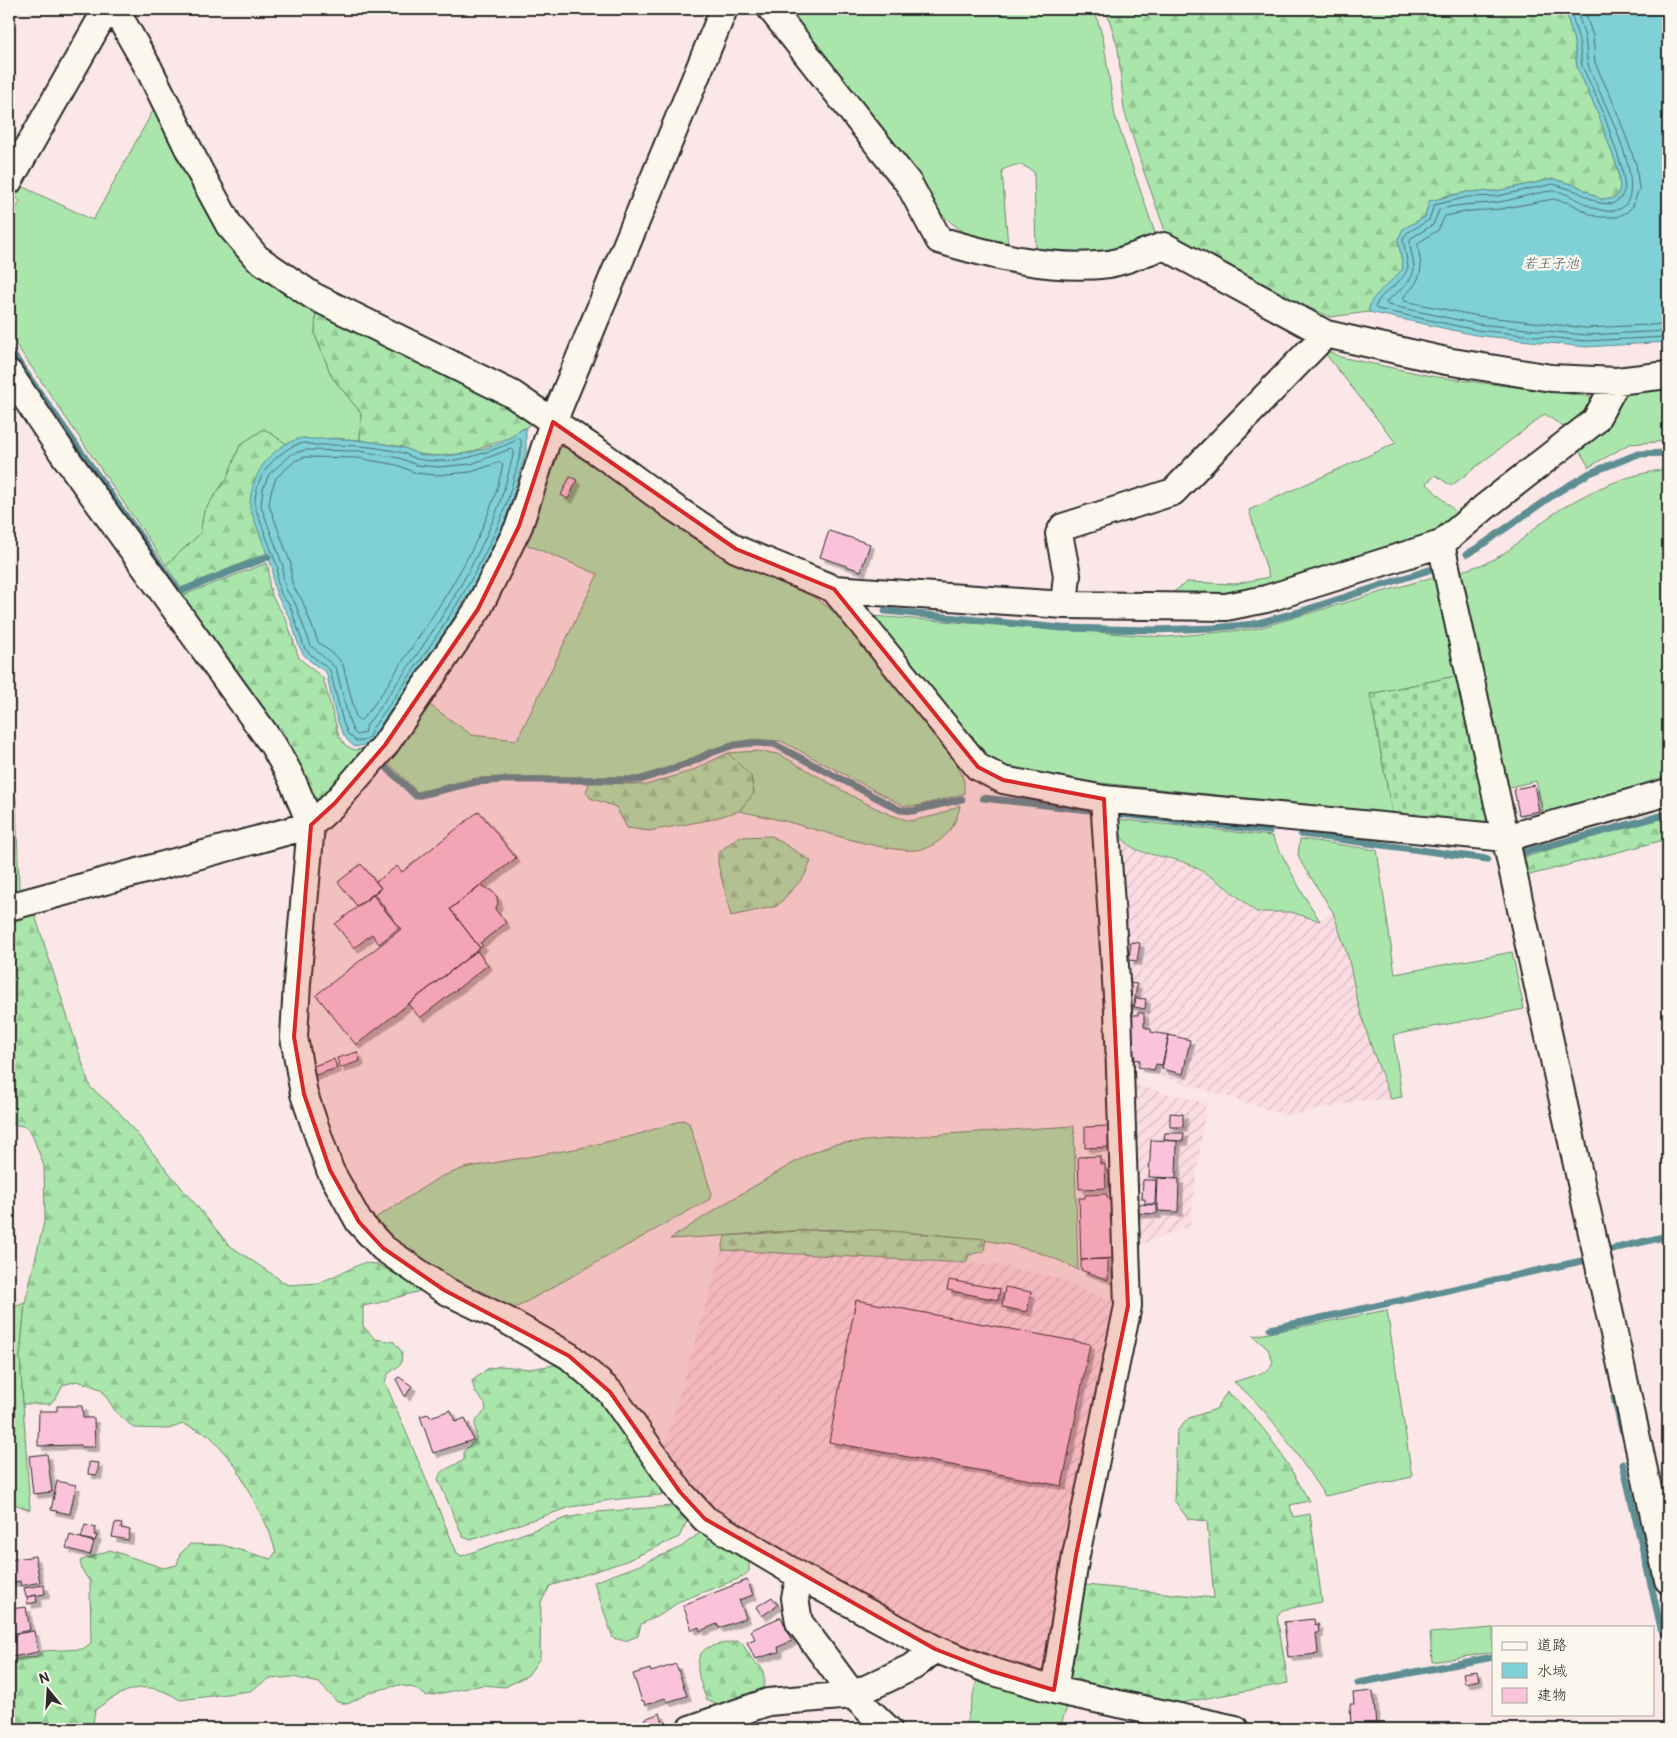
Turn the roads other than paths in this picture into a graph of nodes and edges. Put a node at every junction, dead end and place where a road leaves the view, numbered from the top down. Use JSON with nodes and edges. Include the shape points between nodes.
{"nodes":[{"id":1,"x":100,"y":9,"type":"edge"},
{"id":2,"x":115,"y":9,"type":"edge"},
{"id":3,"x":724,"y":9,"type":"edge"},
{"id":4,"x":771,"y":9,"type":"edge"},
{"id":5,"x":9,"y":181,"type":"edge"},
{"id":6,"x":1326,"y":334,"type":"junction"},
{"id":7,"x":9,"y":372,"type":"edge"},
{"id":8,"x":1668,"y":376,"type":"edge"},
{"id":9,"x":1617,"y":382,"type":"junction"},
{"id":10,"x":553,"y":422,"type":"junction"},
{"id":11,"x":1441,"y":544,"type":"junction"},
{"id":12,"x":834,"y":589,"type":"junction"},
{"id":13,"x":1064,"y":605,"type":"junction"},
{"id":14,"x":1668,"y":792,"type":"edge"},
{"id":15,"x":1104,"y":799,"type":"junction"},
{"id":16,"x":311,"y":825,"type":"junction"},
{"id":17,"x":1506,"y":838,"type":"junction"},
{"id":18,"x":9,"y":907,"type":"edge"},
{"id":19,"x":800,"y":1576,"type":"junction"},
{"id":20,"x":1668,"y":1580,"type":"edge"},
{"id":21,"x":934,"y":1649,"type":"junction"},
{"id":22,"x":1054,"y":1690,"type":"junction"},
{"id":23,"x":853,"y":1695,"type":"junction"},
{"id":24,"x":690,"y":1729,"type":"edge"},
{"id":25,"x":888,"y":1729,"type":"edge"},
{"id":26,"x":1235,"y":1729,"type":"edge"}],
"edges":[{"from":1,"to":5,"type":"street","via":[[101,19]]},
{"from":2,"to":10,"type":"street","via":[[150,69],[198,170],[229,224],[257,258],[313,296],[512,394]]},
{"from":3,"to":10,"type":"street"},
{"from":4,"to":6,"type":"street","via":[[909,184],[939,240],[979,252],[1072,266],[1111,264],[1164,246]]},
{"from":6,"to":9,"type":"street","via":[[1446,361],[1552,378]]},
{"from":6,"to":13,"type":"street","via":[[1172,492],[1063,527],[1060,534],[1067,575]]},
{"from":7,"to":16,"type":"street","via":[[62,452],[273,745]]},
{"from":8,"to":9,"type":"street"},
{"from":9,"to":11,"type":"street","via":[[1595,421]]},
{"from":10,"to":12,"type":"street","via":[[736,548]]},
{"from":10,"to":16,"type":"street","via":[[519,526],[478,609],[385,745],[335,803]]},
{"from":11,"to":13,"type":"street","via":[[1266,599],[1226,607]]},
{"from":11,"to":17,"type":"street"},
{"from":12,"to":13,"type":"street"},
{"from":12,"to":15,"type":"street","via":[[978,767],[1003,780]]},
{"from":14,"to":17,"type":"street"},
{"from":15,"to":17,"type":"street"},
{"from":15,"to":22,"type":"street","via":[[1118,1011],[1128,1299],[1076,1555]]},
{"from":16,"to":18,"type":"street"},
{"from":16,"to":19,"type":"street","via":[[294,1037],[304,1094],[330,1170],[359,1222],[383,1248],[444,1290],[569,1356],[610,1392],[680,1492],[705,1519]]},
{"from":17,"to":20,"type":"street"},
{"from":19,"to":21,"type":"street"},
{"from":19,"to":23,"type":"street","via":[[795,1598],[800,1622]]},
{"from":21,"to":22,"type":"street","via":[[991,1672]]},
{"from":21,"to":23,"type":"street","via":[[914,1666]]},
{"from":22,"to":26,"type":"street"},
{"from":23,"to":24,"type":"street","via":[[768,1702]]},
{"from":23,"to":25,"type":"street"}]}
